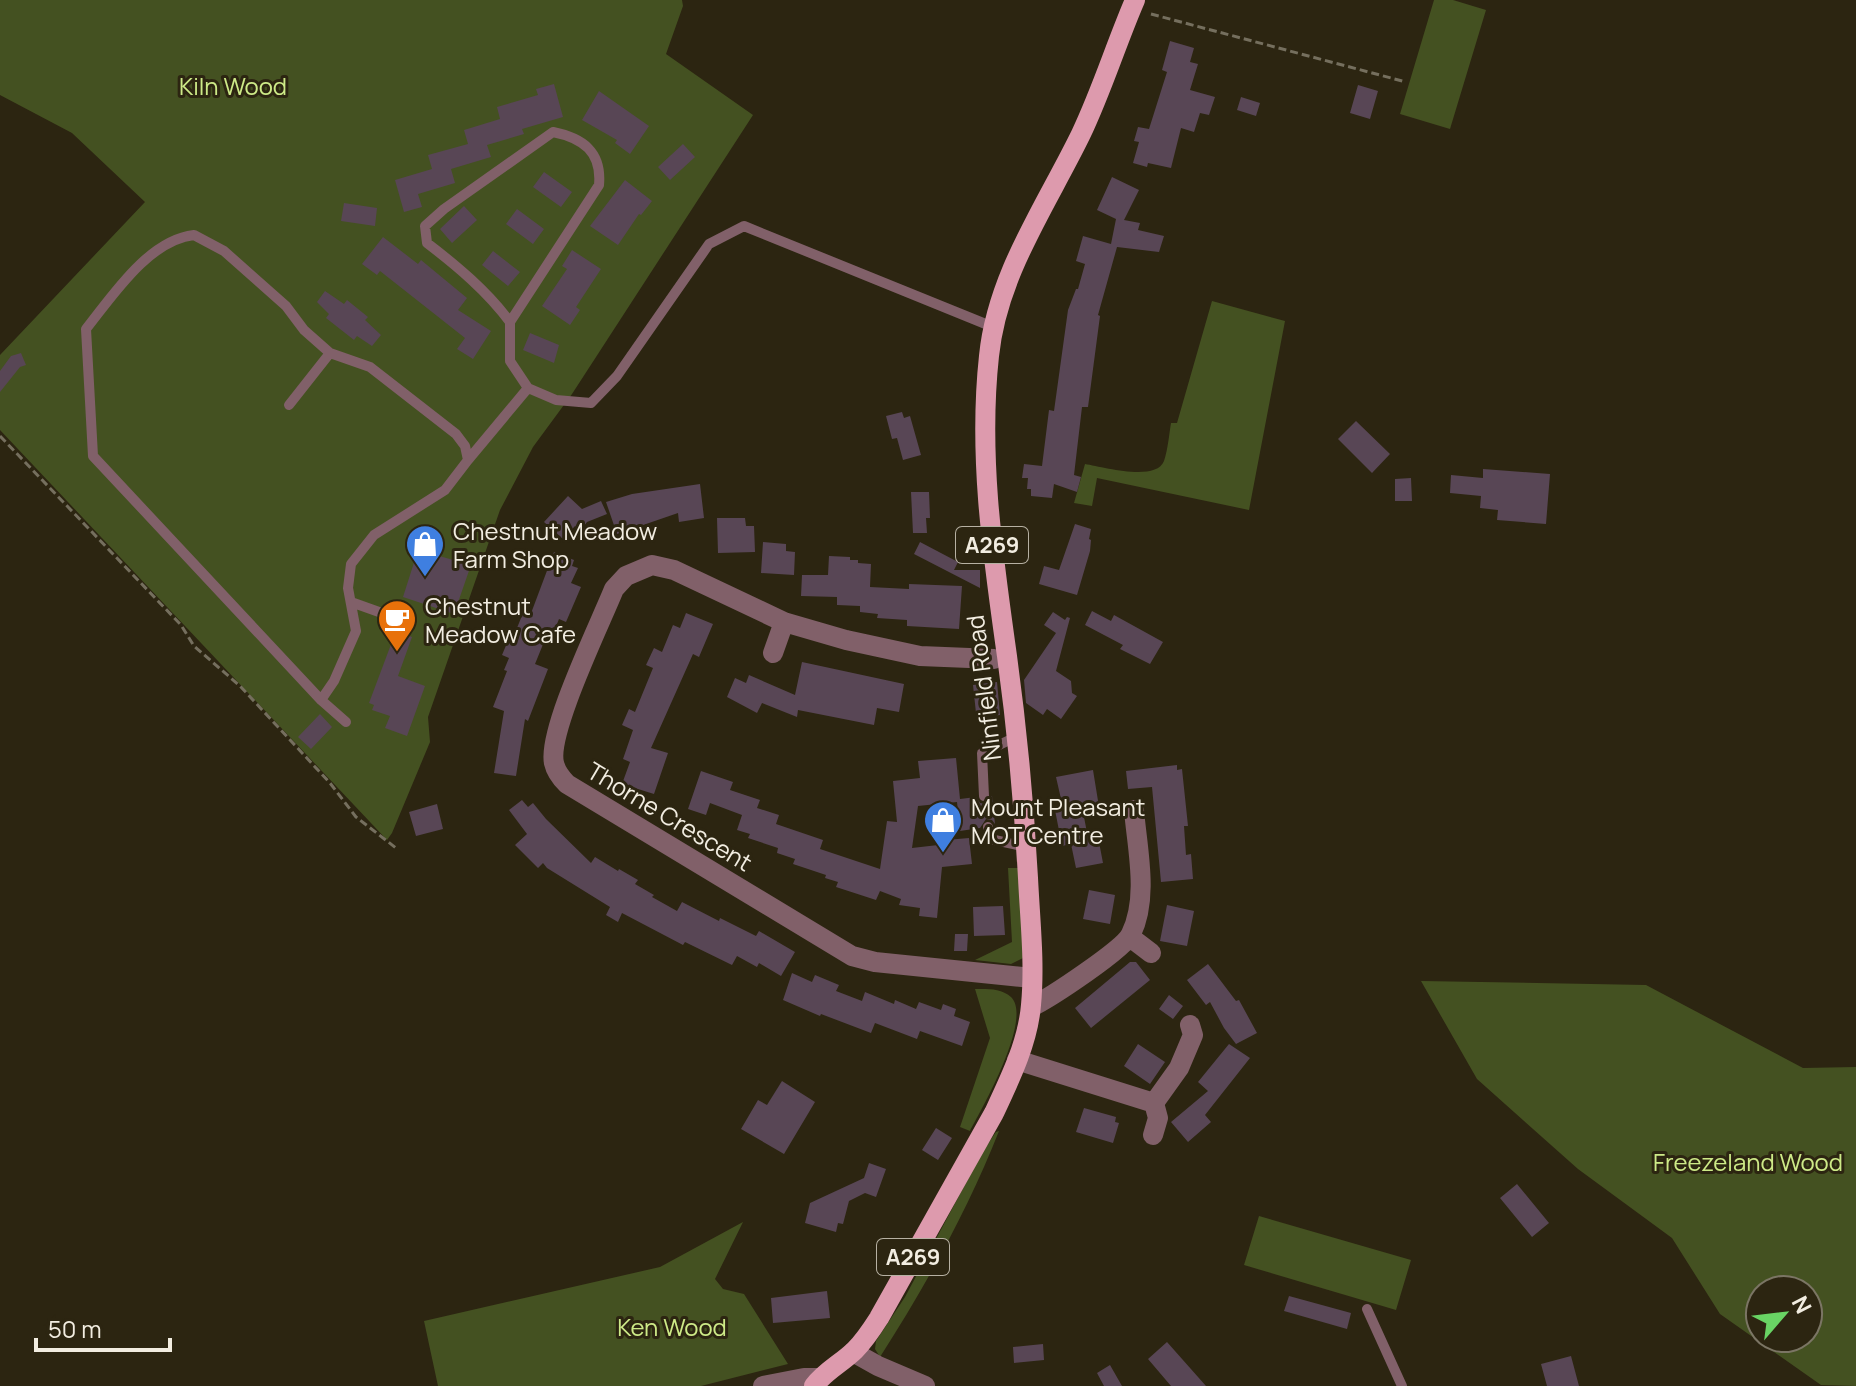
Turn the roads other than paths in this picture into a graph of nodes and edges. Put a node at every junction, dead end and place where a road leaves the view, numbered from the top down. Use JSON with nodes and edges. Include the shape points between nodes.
{"nodes":[{"id":1,"x":1134,"y":4,"type":"edge"},
{"id":2,"x":510,"y":322,"type":"junction"},
{"id":3,"x":993,"y":327,"type":"junction"},
{"id":4,"x":330,"y":353,"type":"junction"},
{"id":5,"x":528,"y":388,"type":"junction"},
{"id":6,"x":289,"y":405,"type":"dead end"},
{"id":7,"x":468,"y":460,"type":"junction"},
{"id":8,"x":351,"y":602,"type":"junction"},
{"id":9,"x":407,"y":622,"type":"dead end"},
{"id":10,"x":784,"y":622,"type":"junction"},
{"id":11,"x":773,"y":653,"type":"dead end"},
{"id":12,"x":994,"y":659,"type":"dead end"},
{"id":13,"x":321,"y":700,"type":"junction"},
{"id":14,"x":346,"y":722,"type":"dead end"},
{"id":15,"x":1016,"y":737,"type":"junction"},
{"id":16,"x":984,"y":796,"type":"dead end"},
{"id":17,"x":1134,"y":810,"type":"dead end"},
{"id":18,"x":988,"y":827,"type":"dead end"},
{"id":19,"x":1027,"y":847,"type":"junction"},
{"id":20,"x":1130,"y":937,"type":"junction"},
{"id":21,"x":1151,"y":953,"type":"dead end"},
{"id":22,"x":1032,"y":978,"type":"junction"},
{"id":23,"x":1031,"y":1007,"type":"junction"},
{"id":24,"x":1190,"y":1025,"type":"dead end"},
{"id":25,"x":1017,"y":1060,"type":"junction"},
{"id":26,"x":1154,"y":1103,"type":"junction"},
{"id":27,"x":1153,"y":1135,"type":"dead end"},
{"id":28,"x":1367,"y":1309,"type":"dead end"},
{"id":29,"x":853,"y":1352,"type":"junction"},
{"id":30,"x":817,"y":1382,"type":"edge"},
{"id":31,"x":763,"y":1386,"type":"edge"},
{"id":32,"x":925,"y":1386,"type":"edge"},
{"id":33,"x":1402,"y":1386,"type":"edge"}],
"edges":[{"from":1,"to":3,"type":"main road","name":"Ninfield Road","number":"A269","via":[[1092,109],[1006,283]]},
{"from":2,"to":2,"type":"lane","via":[[599,185],[601,170],[595,158],[573,136],[553,132],[425,226],[427,243]]},
{"from":2,"to":5,"type":"lane","via":[[510,361]]},
{"from":3,"to":5,"type":"lane","via":[[744,226],[709,244],[617,376],[591,403],[556,400]]},
{"from":3,"to":15,"type":"main road","name":"Ninfield Road","number":"A269","via":[[986,488]]},
{"from":4,"to":6,"type":"lane"},
{"from":4,"to":7,"type":"lane","via":[[370,367],[456,434]]},
{"from":4,"to":13,"type":"lane","via":[[224,251],[194,235],[165,244],[122,283],[86,329],[93,456]]},
{"from":5,"to":7,"type":"lane"},
{"from":7,"to":8,"type":"lane","via":[[445,490],[374,535],[351,564]]},
{"from":8,"to":9,"type":"lane"},
{"from":8,"to":13,"type":"lane","via":[[356,631]]},
{"from":10,"to":11,"type":"street"},
{"from":10,"to":12,"type":"street","name":"Thorne Crescent","via":[[920,656]]},
{"from":10,"to":22,"type":"street","name":"Thorne Crescent","via":[[674,570],[652,565],[626,576],[614,589],[557,727],[553,762],[558,774],[852,956]]},
{"from":13,"to":14,"type":"lane"},
{"from":15,"to":16,"type":"lane","via":[[982,753]]},
{"from":15,"to":19,"type":"main road","name":"Ninfield Road","number":"A269"},
{"from":17,"to":20,"type":"street","via":[[1140,888]]},
{"from":18,"to":19,"type":"lane","via":[[990,839]]},
{"from":19,"to":22,"type":"main road","name":"Ninfield Road","number":"A269"},
{"from":20,"to":21,"type":"street"},
{"from":20,"to":23,"type":"street","via":[[1057,994]]},
{"from":22,"to":23,"type":"main road","name":"Ninfield Road","number":"A269"},
{"from":23,"to":25,"type":"main road","name":"Ninfield Road","number":"A269"},
{"from":24,"to":26,"type":"street","via":[[1193,1035],[1179,1068]]},
{"from":25,"to":26,"type":"street"},
{"from":25,"to":29,"type":"main road","name":"Ninfield Road","number":"A269","via":[[994,1113],[879,1318]]},
{"from":26,"to":27,"type":"street","via":[[1158,1118]]},
{"from":28,"to":33,"type":"lane"},
{"from":29,"to":30,"type":"main road","name":"Ninfield Road","number":"A269"},
{"from":29,"to":32,"type":"street"},
{"from":30,"to":31,"type":"street","via":[[804,1378]]}]}
